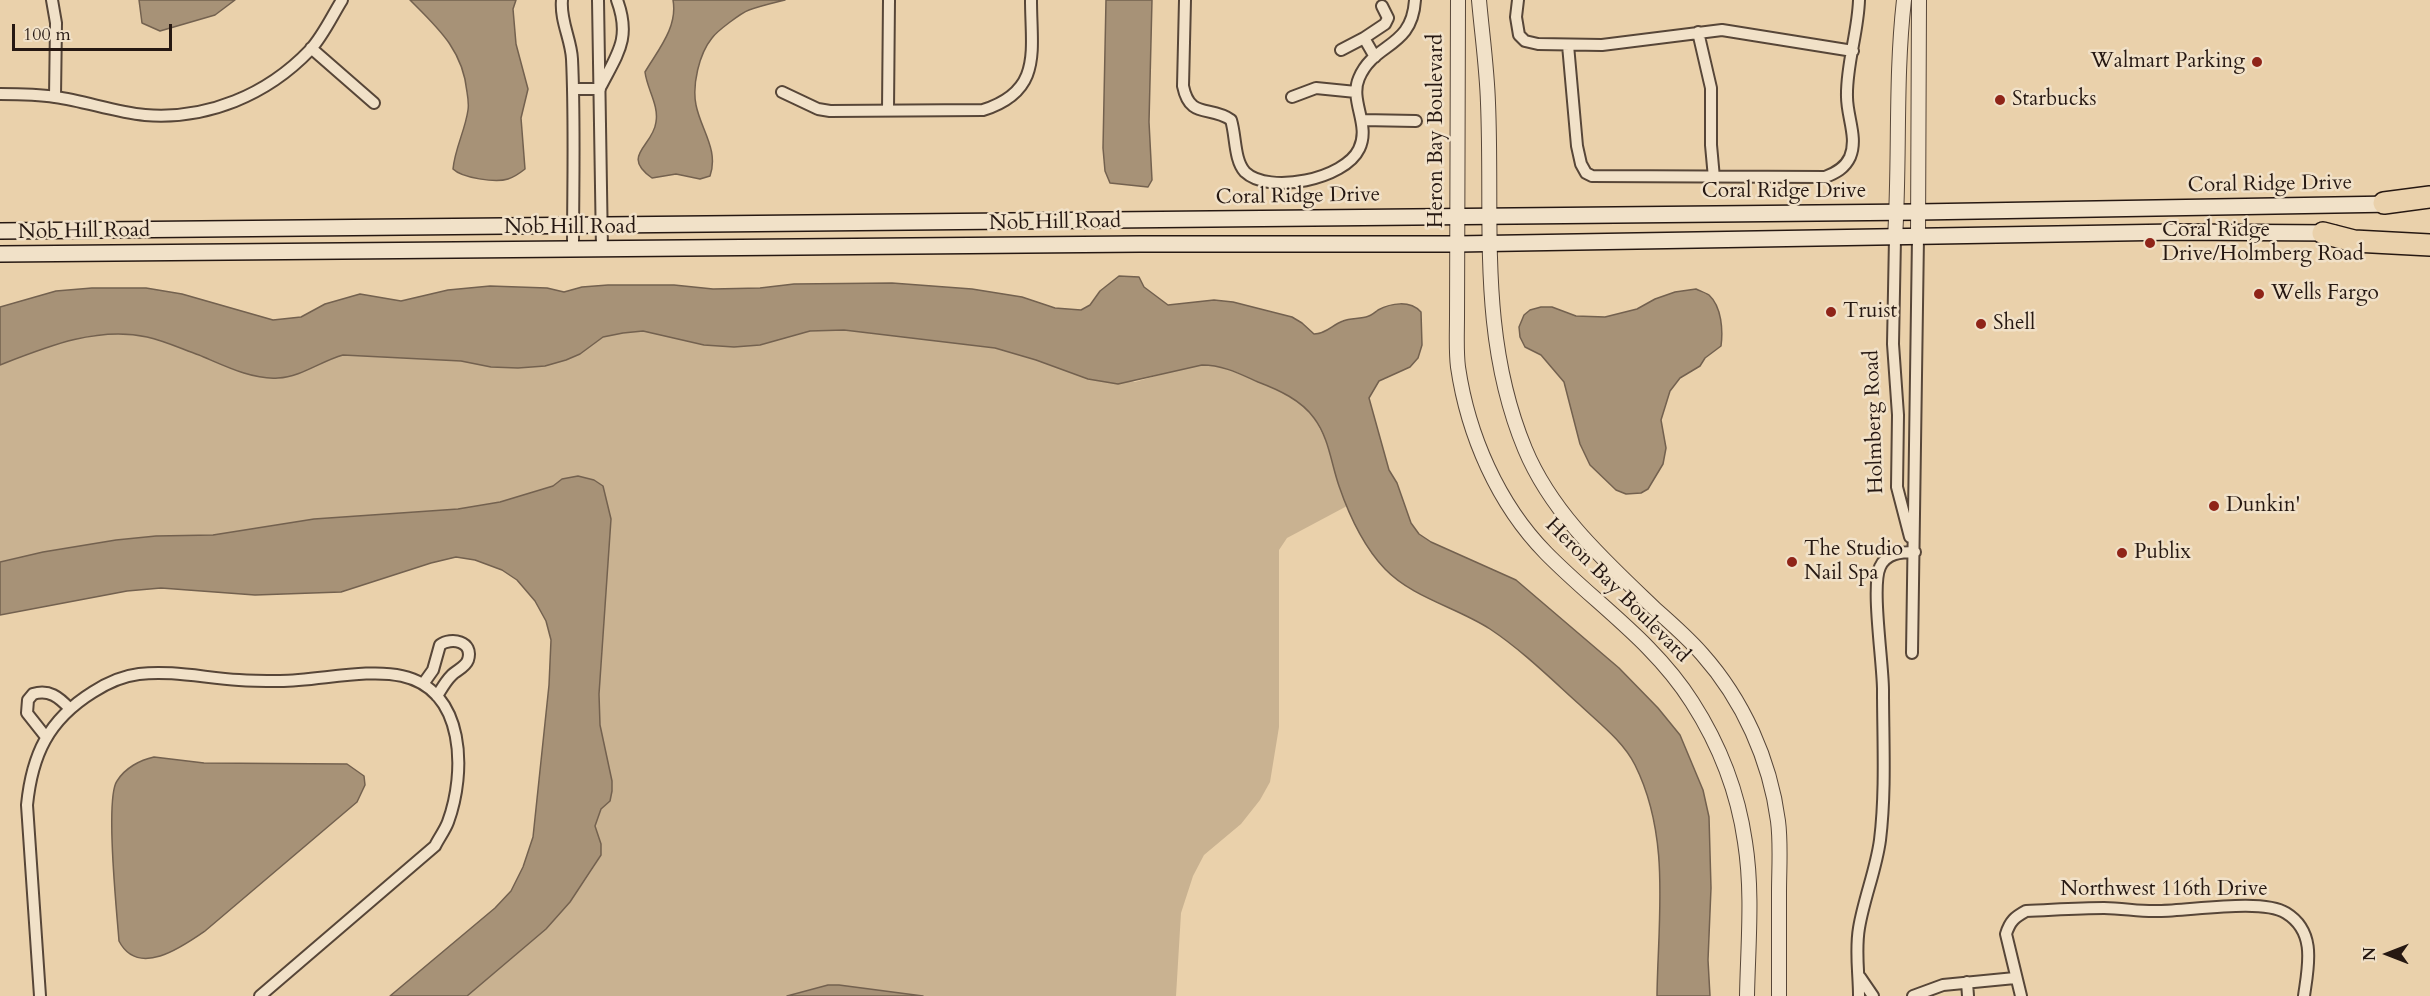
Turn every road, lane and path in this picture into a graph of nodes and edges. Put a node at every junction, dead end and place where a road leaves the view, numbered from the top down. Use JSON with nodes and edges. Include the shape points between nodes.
{"nodes":[{"id":1,"x":52,"y":0,"type":"edge"},
{"id":2,"x":342,"y":0,"type":"edge"},
{"id":3,"x":562,"y":0,"type":"edge"},
{"id":4,"x":598,"y":0,"type":"edge"},
{"id":5,"x":617,"y":0,"type":"edge"},
{"id":6,"x":889,"y":0,"type":"edge"},
{"id":7,"x":1031,"y":0,"type":"edge"},
{"id":8,"x":1185,"y":0,"type":"edge"},
{"id":9,"x":1415,"y":0,"type":"edge"},
{"id":10,"x":1458,"y":0,"type":"edge"},
{"id":11,"x":1479,"y":0,"type":"edge"},
{"id":12,"x":1518,"y":0,"type":"edge"},
{"id":13,"x":1859,"y":0,"type":"edge"},
{"id":14,"x":1904,"y":0,"type":"edge"},
{"id":15,"x":1919,"y":0,"type":"edge"},
{"id":16,"x":1382,"y":6,"type":"dead end"},
{"id":17,"x":1698,"y":32,"type":"junction"},
{"id":18,"x":1364,"y":38,"type":"junction"},
{"id":19,"x":1568,"y":45,"type":"junction"},
{"id":20,"x":311,"y":48,"type":"junction"},
{"id":21,"x":1341,"y":50,"type":"dead end"},
{"id":22,"x":1852,"y":51,"type":"junction"},
{"id":23,"x":1375,"y":57,"type":"junction"},
{"id":24,"x":573,"y":89,"type":"junction"},
{"id":25,"x":600,"y":89,"type":"junction"},
{"id":26,"x":782,"y":92,"type":"dead end"},
{"id":27,"x":1356,"y":92,"type":"junction"},
{"id":28,"x":0,"y":94,"type":"edge"},
{"id":29,"x":55,"y":97,"type":"junction"},
{"id":30,"x":1292,"y":97,"type":"dead end"},
{"id":31,"x":374,"y":103,"type":"dead end"},
{"id":32,"x":888,"y":110,"type":"junction"},
{"id":33,"x":1362,"y":120,"type":"junction"},
{"id":34,"x":1416,"y":121,"type":"dead end"},
{"id":35,"x":1714,"y":178,"type":"junction"},
{"id":36,"x":2430,"y":196,"type":"edge"},
{"id":37,"x":2384,"y":204,"type":"junction"},
{"id":38,"x":2430,"y":205,"type":"edge"},
{"id":39,"x":1897,"y":212,"type":"junction"},
{"id":40,"x":1918,"y":212,"type":"junction"},
{"id":41,"x":1489,"y":215,"type":"junction"},
{"id":42,"x":1458,"y":216,"type":"junction"},
{"id":43,"x":1139,"y":220,"type":"joint"},
{"id":44,"x":573,"y":225,"type":"junction"},
{"id":45,"x":602,"y":225,"type":"junction"},
{"id":46,"x":0,"y":231,"type":"edge"},
{"id":47,"x":2323,"y":233,"type":"junction"},
{"id":48,"x":2430,"y":236,"type":"edge"},
{"id":49,"x":1918,"y":237,"type":"junction"},
{"id":50,"x":1895,"y":238,"type":"junction"},
{"id":51,"x":1457,"y":244,"type":"junction"},
{"id":52,"x":1489,"y":244,"type":"junction"},
{"id":53,"x":2430,"y":244,"type":"edge"},
{"id":54,"x":573,"y":249,"type":"junction"},
{"id":55,"x":602,"y":249,"type":"junction"},
{"id":56,"x":0,"y":254,"type":"edge"},
{"id":57,"x":1915,"y":552,"type":"junction"},
{"id":58,"x":1912,"y":653,"type":"dead end"},
{"id":59,"x":430,"y":690,"type":"junction"},
{"id":60,"x":70,"y":709,"type":"junction"},
{"id":61,"x":46,"y":737,"type":"junction"},
{"id":62,"x":1859,"y":974,"type":"junction"},
{"id":63,"x":2015,"y":978,"type":"junction"},
{"id":64,"x":1967,"y":982,"type":"junction"},
{"id":65,"x":40,"y":996,"type":"edge"},
{"id":66,"x":260,"y":996,"type":"edge"},
{"id":67,"x":1748,"y":996,"type":"edge"},
{"id":68,"x":1779,"y":996,"type":"edge"},
{"id":69,"x":1858,"y":996,"type":"edge"},
{"id":70,"x":1873,"y":996,"type":"edge"},
{"id":71,"x":1913,"y":996,"type":"edge"},
{"id":72,"x":1968,"y":996,"type":"edge"},
{"id":73,"x":2021,"y":996,"type":"edge"},
{"id":74,"x":2304,"y":996,"type":"edge"}],
"edges":[{"from":1,"to":29,"type":"street","via":[[56,23]]},
{"from":2,"to":20,"type":"street"},
{"from":3,"to":24,"type":"street"},
{"from":4,"to":25,"type":"street"},
{"from":5,"to":25,"type":"street","via":[[624,29],[621,45]]},
{"from":6,"to":32,"type":"street"},
{"from":7,"to":32,"type":"street","via":[[1030,68],[1020,89],[1011,97],[983,110]]},
{"from":8,"to":33,"type":"street","via":[[1185,98],[1202,112],[1231,120],[1239,163],[1246,173],[1278,182],[1321,178],[1353,160],[1362,141]]},
{"from":9,"to":23,"type":"street","via":[[1407,32]]},
{"from":10,"to":42,"type":"street","name":"Heron Bay Boulevard"},
{"from":11,"to":41,"type":"street","name":"Heron Bay Boulevard","via":[[1488,104]]},
{"from":12,"to":19,"type":"street","via":[[1519,35],[1525,41]]},
{"from":13,"to":22,"type":"street"},
{"from":14,"to":39,"type":"street","name":"Holmberg Road","via":[[1898,52]]},
{"from":15,"to":40,"type":"street","name":"Holmberg Road"},
{"from":16,"to":18,"type":"street","via":[[1388,18],[1385,24]]},
{"from":17,"to":19,"type":"street","via":[[1639,42]]},
{"from":17,"to":22,"type":"street","via":[[1744,32]]},
{"from":17,"to":35,"type":"street","via":[[1711,88]]},
{"from":18,"to":21,"type":"street"},
{"from":18,"to":23,"type":"street"},
{"from":19,"to":35,"type":"street","via":[[1577,146],[1586,173],[1603,177]]},
{"from":20,"to":29,"type":"street","via":[[266,86],[238,101],[208,110],[145,115]]},
{"from":20,"to":31,"type":"street"},
{"from":22,"to":35,"type":"street","via":[[1847,98],[1853,147],[1844,166],[1825,177]]},
{"from":23,"to":27,"type":"street","via":[[1359,77]]},
{"from":24,"to":25,"type":"street"},
{"from":24,"to":44,"type":"street"},
{"from":25,"to":45,"type":"street"},
{"from":26,"to":32,"type":"street","via":[[818,109]]},
{"from":27,"to":30,"type":"street","via":[[1316,88]]},
{"from":27,"to":33,"type":"street"},
{"from":28,"to":29,"type":"street"},
{"from":33,"to":34,"type":"street"},
{"from":36,"to":37,"type":"highway"},
{"from":37,"to":38,"type":"main road","name":"Coral Ridge Drive"},
{"from":37,"to":40,"type":"main road","name":"Coral Ridge Drive"},
{"from":39,"to":40,"type":"main road","name":"Coral Ridge Drive"},
{"from":39,"to":41,"type":"main road","name":"Coral Ridge Drive"},
{"from":39,"to":50,"type":"street","name":"Holmberg Road"},
{"from":40,"to":49,"type":"street","name":"Holmberg Road"},
{"from":41,"to":42,"type":"main road","name":"Coral Ridge Drive"},
{"from":41,"to":52,"type":"street","name":"Heron Bay Boulevard"},
{"from":42,"to":43,"type":"main road","name":"Coral Ridge Drive"},
{"from":42,"to":51,"type":"street","name":"Heron Bay Boulevard"},
{"from":43,"to":45,"type":"main road","name":"Nob Hill Road"},
{"from":44,"to":45,"type":"main road","name":"Nob Hill Road"},
{"from":44,"to":46,"type":"main road","name":"Nob Hill Road"},
{"from":44,"to":54,"type":"street"},
{"from":45,"to":55,"type":"street"},
{"from":47,"to":48,"type":"main road"},
{"from":47,"to":49,"type":"main road"},
{"from":47,"to":53,"type":"highway","via":[[2354,241]]},
{"from":49,"to":50,"type":"main road"},
{"from":49,"to":57,"type":"street","name":"Holmberg Road"},
{"from":50,"to":52,"type":"main road"},
{"from":50,"to":57,"type":"street","name":"Holmberg Road","via":[[1897,487]]},
{"from":51,"to":52,"type":"main road"},
{"from":51,"to":55,"type":"main road","name":"Nob Hill Road"},
{"from":51,"to":67,"type":"street","name":"Heron Bay Boulevard","via":[[1458,366],[1470,421],[1488,467],[1509,507],[1546,553],[1664,664],[1693,702],[1729,777],[1746,842]]},
{"from":52,"to":68,"type":"street","name":"Heron Bay Boulevard","via":[[1498,360],[1525,450],[1543,484],[1572,526],[1598,554],[1702,654],[1746,718],[1761,753],[1778,822]]},
{"from":54,"to":55,"type":"main road","name":"Nob Hill Road"},
{"from":54,"to":56,"type":"main road","name":"Nob Hill Road"},
{"from":57,"to":58,"type":"street"},
{"from":57,"to":62,"type":"street","via":[[1887,557],[1879,568],[1877,594],[1883,671],[1881,820],[1875,870],[1859,927]]},
{"from":59,"to":59,"type":"street","via":[[465,666],[467,648],[463,643],[449,640],[440,645]]},
{"from":59,"to":60,"type":"street","via":[[403,676],[379,673],[287,681],[164,672],[110,682]]},
{"from":59,"to":66,"type":"street","via":[[443,703],[459,745],[448,824],[435,846]]},
{"from":60,"to":61,"type":"street"},
{"from":60,"to":61,"type":"street","via":[[56,696],[33,694],[27,713]]},
{"from":61,"to":65,"type":"street","via":[[30,779],[27,805]]},
{"from":62,"to":69,"type":"street"},
{"from":62,"to":70,"type":"street"},
{"from":63,"to":64,"type":"street"},
{"from":63,"to":73,"type":"street","name":"Northwest 116th Drive"},
{"from":63,"to":74,"type":"street","name":"Northwest 116th Drive","via":[[2007,934],[2009,924],[2026,910],[2106,908],[2157,912],[2272,907],[2287,913],[2308,939],[2310,954]]},
{"from":64,"to":71,"type":"street","via":[[1943,985]]},
{"from":64,"to":72,"type":"street"}]}
